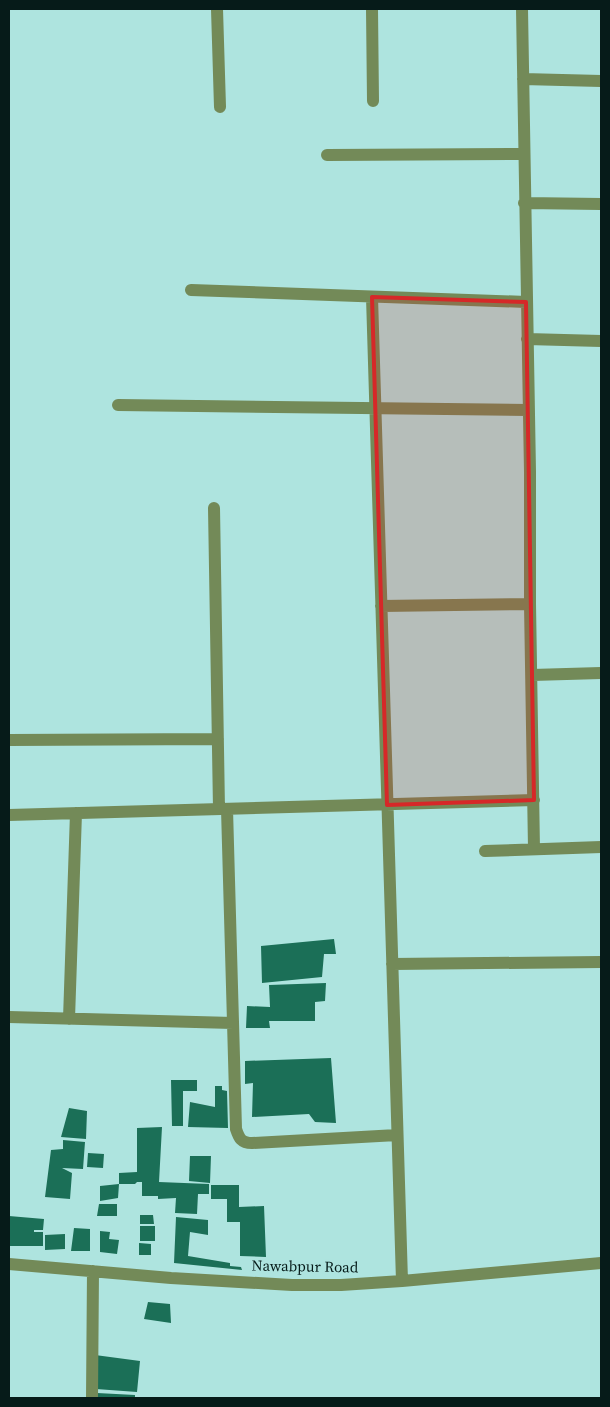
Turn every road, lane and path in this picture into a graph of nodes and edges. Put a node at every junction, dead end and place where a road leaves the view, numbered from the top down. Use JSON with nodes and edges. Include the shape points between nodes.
{"nodes":[{"id":1,"x":217,"y":9,"type":"edge"},
{"id":2,"x":372,"y":9,"type":"edge"},
{"id":3,"x":522,"y":9,"type":"edge"},
{"id":4,"x":523,"y":79,"type":"junction"},
{"id":5,"x":601,"y":81,"type":"edge"},
{"id":6,"x":373,"y":101,"type":"dead end"},
{"id":7,"x":220,"y":107,"type":"dead end"},
{"id":8,"x":327,"y":154,"type":"dead end"},
{"id":9,"x":524,"y":154,"type":"junction"},
{"id":10,"x":524,"y":203,"type":"junction"},
{"id":11,"x":601,"y":204,"type":"edge"},
{"id":12,"x":191,"y":290,"type":"dead end"},
{"id":13,"x":372,"y":297,"type":"junction"},
{"id":14,"x":526,"y":302,"type":"junction"},
{"id":15,"x":527,"y":339,"type":"junction"},
{"id":16,"x":601,"y":341,"type":"edge"},
{"id":17,"x":118,"y":405,"type":"dead end"},
{"id":18,"x":375,"y":408,"type":"junction"},
{"id":19,"x":528,"y":410,"type":"junction"},
{"id":20,"x":214,"y":508,"type":"dead end"},
{"id":21,"x":530,"y":604,"type":"junction"},
{"id":22,"x":381,"y":606,"type":"junction"},
{"id":23,"x":601,"y":673,"type":"edge"},
{"id":24,"x":532,"y":675,"type":"junction"},
{"id":25,"x":9,"y":740,"type":"edge"},
{"id":26,"x":218,"y":740,"type":"junction"},
{"id":27,"x":534,"y":800,"type":"junction"},
{"id":28,"x":387,"y":805,"type":"junction"},
{"id":29,"x":223,"y":809,"type":"junction"},
{"id":30,"x":76,"y":814,"type":"junction"},
{"id":31,"x":9,"y":815,"type":"edge"},
{"id":32,"x":601,"y":847,"type":"edge"},
{"id":33,"x":534,"y":849,"type":"junction"},
{"id":34,"x":485,"y":851,"type":"dead end"},
{"id":35,"x":601,"y":962,"type":"edge"},
{"id":36,"x":392,"y":964,"type":"junction"},
{"id":37,"x":9,"y":1017,"type":"edge"},
{"id":38,"x":69,"y":1019,"type":"junction"},
{"id":39,"x":232,"y":1023,"type":"junction"},
{"id":40,"x":397,"y":1135,"type":"junction"},
{"id":41,"x":601,"y":1263,"type":"edge"},
{"id":42,"x":9,"y":1264,"type":"edge"},
{"id":43,"x":94,"y":1271,"type":"junction"},
{"id":44,"x":402,"y":1281,"type":"junction"},
{"id":45,"x":92,"y":1398,"type":"edge"}],
"edges":[{"from":1,"to":7,"type":"street"},
{"from":2,"to":6,"type":"street"},
{"from":3,"to":4,"type":"street"},
{"from":4,"to":5,"type":"street"},
{"from":4,"to":9,"type":"street"},
{"from":8,"to":9,"type":"street"},
{"from":9,"to":10,"type":"street"},
{"from":10,"to":11,"type":"street"},
{"from":10,"to":14,"type":"street"},
{"from":12,"to":13,"type":"street"},
{"from":13,"to":14,"type":"street"},
{"from":13,"to":18,"type":"street"},
{"from":14,"to":15,"type":"street"},
{"from":15,"to":16,"type":"street"},
{"from":15,"to":19,"type":"street"},
{"from":17,"to":18,"type":"street"},
{"from":18,"to":19,"type":"street"},
{"from":18,"to":22,"type":"street"},
{"from":19,"to":21,"type":"street"},
{"from":20,"to":26,"type":"street"},
{"from":21,"to":22,"type":"street"},
{"from":21,"to":24,"type":"street"},
{"from":22,"to":28,"type":"street"},
{"from":23,"to":24,"type":"street"},
{"from":24,"to":27,"type":"street"},
{"from":25,"to":26,"type":"street"},
{"from":26,"to":29,"type":"street"},
{"from":27,"to":28,"type":"street"},
{"from":27,"to":33,"type":"street"},
{"from":28,"to":29,"type":"street"},
{"from":28,"to":36,"type":"street"},
{"from":29,"to":30,"type":"street"},
{"from":29,"to":39,"type":"street"},
{"from":30,"to":31,"type":"street"},
{"from":30,"to":38,"type":"street"},
{"from":32,"to":33,"type":"street"},
{"from":33,"to":34,"type":"street"},
{"from":35,"to":36,"type":"street"},
{"from":36,"to":40,"type":"street"},
{"from":37,"to":38,"type":"street"},
{"from":38,"to":39,"type":"street"},
{"from":39,"to":40,"type":"street","via":[[236,1128],[239,1138],[245,1143]]},
{"from":40,"to":44,"type":"street"},
{"from":41,"to":44,"type":"street","name":"Nawabpur Road"},
{"from":42,"to":43,"type":"street","name":"Nawabpur Road"},
{"from":43,"to":44,"type":"street","name":"Nawabpur Road","via":[[292,1285]]},
{"from":43,"to":45,"type":"street"}]}
